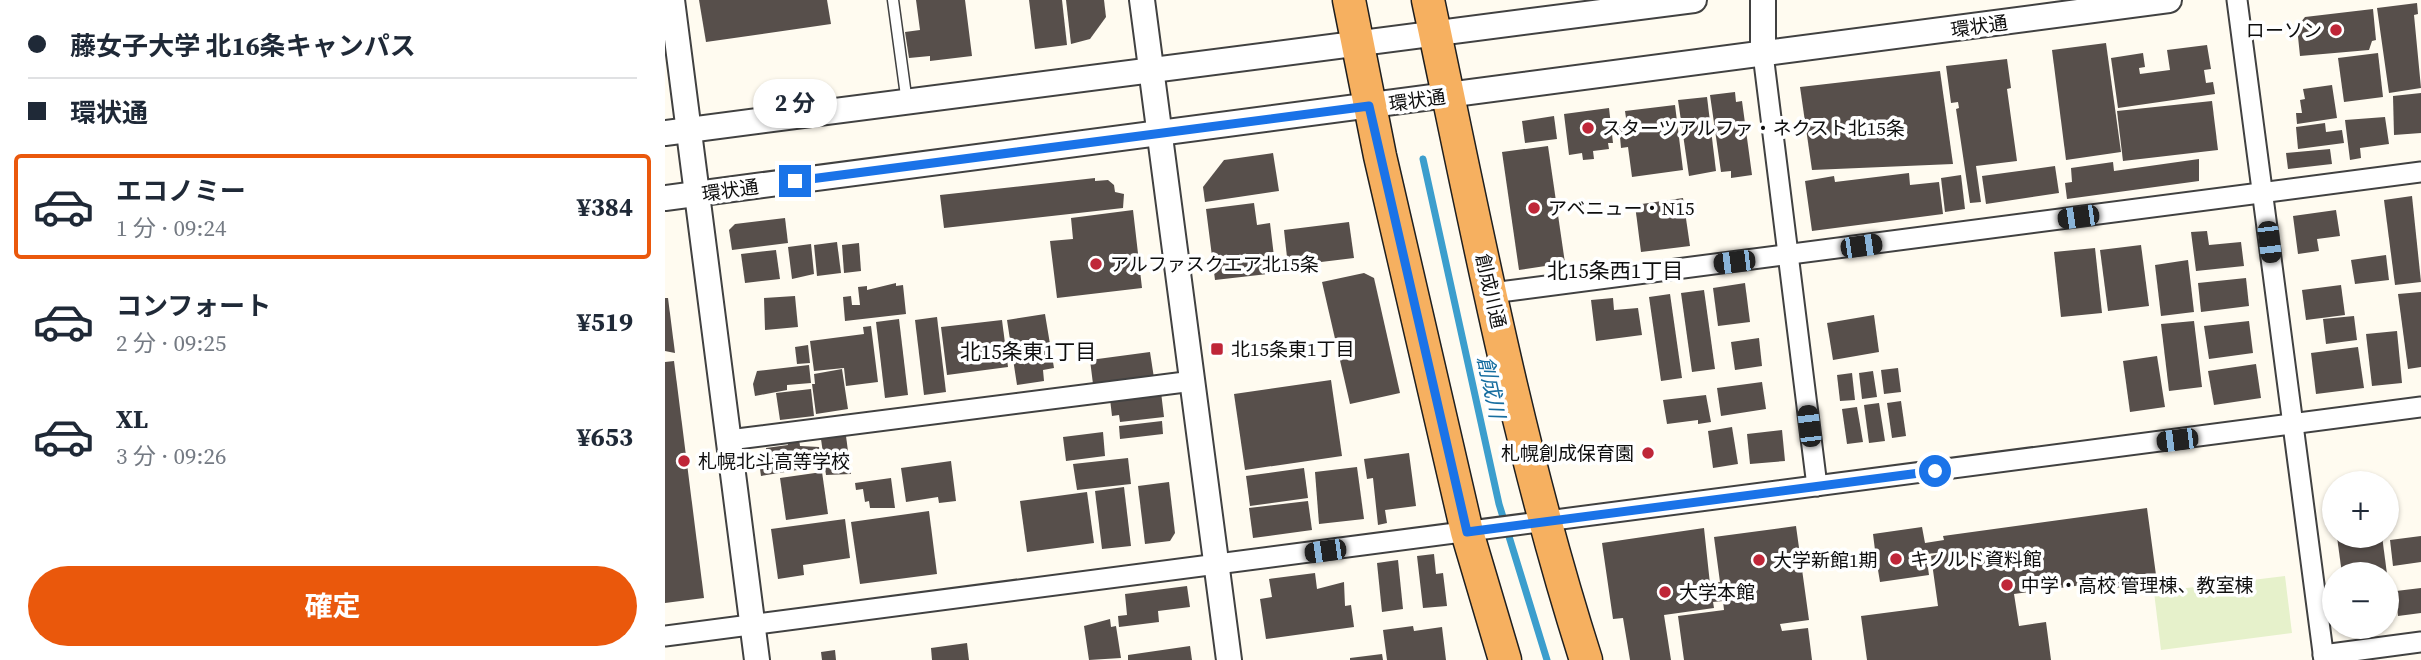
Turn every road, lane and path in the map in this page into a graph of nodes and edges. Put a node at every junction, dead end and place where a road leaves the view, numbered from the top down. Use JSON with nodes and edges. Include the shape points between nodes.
{"nodes":[{"id":1,"x":672,"y":0,"type":"edge"},
{"id":2,"x":893,"y":0,"type":"edge"},
{"id":3,"x":1142,"y":0,"type":"edge"},
{"id":4,"x":1349,"y":0,"type":"edge"},
{"id":5,"x":1428,"y":0,"type":"edge"},
{"id":6,"x":1694,"y":0,"type":"edge"},
{"id":7,"x":1763,"y":0,"type":"edge"},
{"id":8,"x":2169,"y":0,"type":"edge"},
{"id":9,"x":2237,"y":0,"type":"edge"},
{"id":10,"x":1436,"y":35,"type":"junction"},
{"id":11,"x":1356,"y":46,"type":"junction"},
{"id":12,"x":1763,"y":54,"type":"junction"},
{"id":13,"x":1153,"y":72,"type":"junction"},
{"id":14,"x":1448,"y":96,"type":"junction"},
{"id":15,"x":907,"y":103,"type":"junction"},
{"id":16,"x":1369,"y":106,"type":"junction"},
{"id":17,"x":676,"y":132,"type":"edge"},
{"id":18,"x":1161,"y":134,"type":"junction"},
{"id":19,"x":2421,"y":172,"type":"edge"},
{"id":20,"x":2262,"y":192,"type":"junction"},
{"id":21,"x":697,"y":195,"type":"junction"},
{"id":22,"x":665,"y":198,"type":"edge"},
{"id":23,"x":1787,"y":256,"type":"junction"},
{"id":24,"x":1492,"y":293,"type":"junction"},
{"id":25,"x":1193,"y":381,"type":"junction"},
{"id":26,"x":2421,"y":407,"type":"edge"},
{"id":27,"x":2292,"y":425,"type":"junction"},
{"id":28,"x":729,"y":440,"type":"junction"},
{"id":29,"x":1817,"y":486,"type":"junction"},
{"id":30,"x":1533,"y":523,"type":"junction"},
{"id":31,"x":1476,"y":531,"type":"junction"},
{"id":32,"x":1217,"y":566,"type":"junction"},
{"id":33,"x":753,"y":625,"type":"junction"},
{"id":34,"x":665,"y":636,"type":"edge"},
{"id":35,"x":2421,"y":642,"type":"edge"},
{"id":36,"x":2323,"y":657,"type":"edge"},
{"id":37,"x":757,"y":660,"type":"edge"},
{"id":38,"x":1229,"y":660,"type":"edge"},
{"id":39,"x":1506,"y":660,"type":"edge"},
{"id":40,"x":1586,"y":660,"type":"edge"}],
"edges":[{"from":1,"to":17,"type":"street"},
{"from":2,"to":15,"type":"lane"},
{"from":3,"to":13,"type":"street"},
{"from":4,"to":11,"type":"highway"},
{"from":5,"to":10,"type":"highway","name":"創成川通"},
{"from":6,"to":10,"type":"street"},
{"from":7,"to":12,"type":"street"},
{"from":8,"to":12,"type":"street","name":"環状通"},
{"from":9,"to":20,"type":"street"},
{"from":10,"to":11,"type":"street"},
{"from":10,"to":14,"type":"highway","name":"創成川通"},
{"from":11,"to":13,"type":"street"},
{"from":11,"to":16,"type":"highway"},
{"from":12,"to":14,"type":"street","name":"環状通"},
{"from":12,"to":23,"type":"street"},
{"from":13,"to":15,"type":"street"},
{"from":13,"to":18,"type":"street"},
{"from":14,"to":16,"type":"street","name":"環状通"},
{"from":14,"to":24,"type":"highway","name":"創成川通"},
{"from":15,"to":17,"type":"street"},
{"from":16,"to":18,"type":"street","name":"環状通"},
{"from":16,"to":31,"type":"highway"},
{"from":17,"to":21,"type":"street"},
{"from":18,"to":21,"type":"street","name":"環状通"},
{"from":18,"to":25,"type":"street"},
{"from":19,"to":20,"type":"street"},
{"from":20,"to":23,"type":"street"},
{"from":20,"to":27,"type":"street"},
{"from":21,"to":22,"type":"street","name":"環状通"},
{"from":21,"to":28,"type":"street"},
{"from":23,"to":24,"type":"street"},
{"from":23,"to":29,"type":"street"},
{"from":24,"to":30,"type":"highway","name":"創成川通"},
{"from":25,"to":28,"type":"street"},
{"from":25,"to":32,"type":"street"},
{"from":26,"to":27,"type":"street"},
{"from":27,"to":29,"type":"street"},
{"from":27,"to":36,"type":"street"},
{"from":28,"to":33,"type":"street"},
{"from":29,"to":30,"type":"street"},
{"from":30,"to":31,"type":"street"},
{"from":30,"to":40,"type":"highway","name":"創成川通"},
{"from":31,"to":32,"type":"street"},
{"from":31,"to":39,"type":"highway"},
{"from":32,"to":33,"type":"street"},
{"from":32,"to":38,"type":"street"},
{"from":33,"to":34,"type":"street"},
{"from":33,"to":37,"type":"street"},
{"from":35,"to":36,"type":"street"}]}
